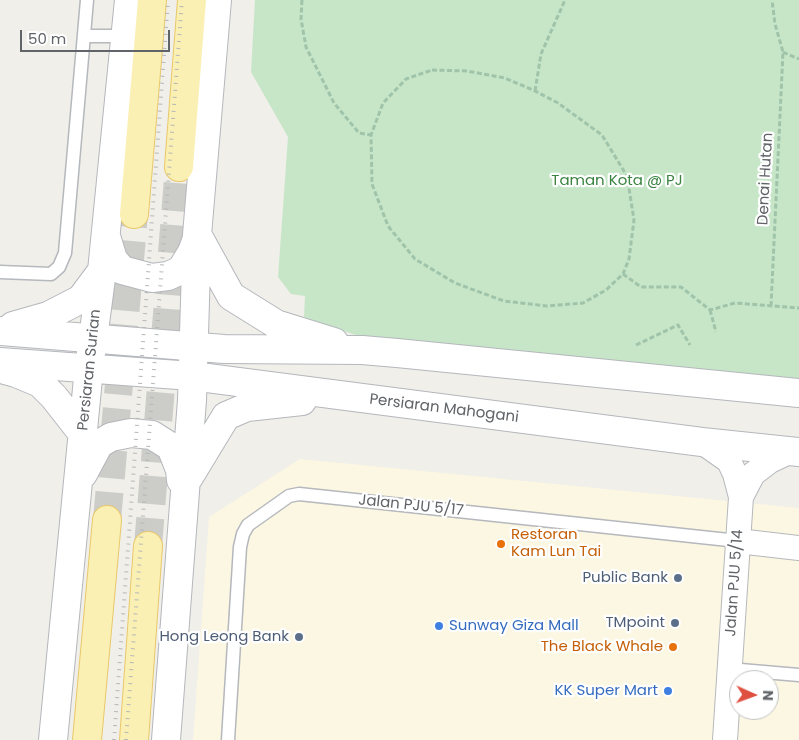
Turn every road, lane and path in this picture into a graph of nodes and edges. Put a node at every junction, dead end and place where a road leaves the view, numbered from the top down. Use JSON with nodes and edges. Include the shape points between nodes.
{"nodes":[{"id":1,"x":86,"y":0,"type":"edge"},
{"id":2,"x":128,"y":0,"type":"edge"},
{"id":3,"x":152,"y":0,"type":"edge"},
{"id":4,"x":192,"y":0,"type":"edge"},
{"id":5,"x":216,"y":0,"type":"edge"},
{"id":6,"x":302,"y":0,"type":"edge"},
{"id":7,"x":565,"y":0,"type":"edge"},
{"id":8,"x":772,"y":0,"type":"edge"},
{"id":9,"x":84,"y":36,"type":"junction"},
{"id":10,"x":125,"y":36,"type":"junction"},
{"id":11,"x":783,"y":52,"type":"junction"},
{"id":12,"x":799,"y":59,"type":"edge"},
{"id":13,"x":535,"y":91,"type":"junction"},
{"id":14,"x":371,"y":136,"type":"junction"},
{"id":15,"x":179,"y":167,"type":"tunnel mouth"},
{"id":16,"x":134,"y":214,"type":"tunnel mouth"},
{"id":17,"x":197,"y":234,"type":"junction"},
{"id":18,"x":105,"y":235,"type":"junction"},
{"id":19,"x":102,"y":271,"type":"junction"},
{"id":20,"x":0,"y":272,"type":"edge"},
{"id":21,"x":623,"y":274,"type":"junction"},
{"id":22,"x":771,"y":306,"type":"junction"},
{"id":23,"x":799,"y":308,"type":"edge"},
{"id":24,"x":710,"y":310,"type":"junction"},
{"id":25,"x":0,"y":330,"type":"edge"},
{"id":26,"x":716,"y":332,"type":"dead end"},
{"id":27,"x":92,"y":338,"type":"junction"},
{"id":28,"x":636,"y":345,"type":"dead end"},
{"id":29,"x":690,"y":345,"type":"dead end"},
{"id":30,"x":194,"y":346,"type":"junction"},
{"id":31,"x":362,"y":350,"type":"junction"},
{"id":32,"x":0,"y":362,"type":"edge"},
{"id":33,"x":88,"y":368,"type":"junction"},
{"id":34,"x":0,"y":369,"type":"edge"},
{"id":35,"x":192,"y":376,"type":"junction"},
{"id":36,"x":799,"y":393,"type":"edge"},
{"id":37,"x":428,"y":407,"type":"junction"},
{"id":38,"x":83,"y":434,"type":"junction"},
{"id":39,"x":702,"y":442,"type":"junction"},
{"id":40,"x":795,"y":452,"type":"edge"},
{"id":41,"x":186,"y":482,"type":"junction"},
{"id":42,"x":77,"y":484,"type":"junction"},
{"id":43,"x":742,"y":497,"type":"junction"},
{"id":44,"x":184,"y":510,"type":"junction"},
{"id":45,"x":107,"y":520,"type":"tunnel mouth"},
{"id":46,"x":738,"y":541,"type":"junction"},
{"id":47,"x":148,"y":546,"type":"tunnel mouth"},
{"id":48,"x":799,"y":548,"type":"edge"},
{"id":49,"x":729,"y":669,"type":"junction"},
{"id":50,"x":799,"y":674,"type":"edge"},
{"id":51,"x":53,"y":740,"type":"edge"},
{"id":52,"x":88,"y":740,"type":"edge"},
{"id":53,"x":134,"y":740,"type":"edge"},
{"id":54,"x":166,"y":740,"type":"edge"},
{"id":55,"x":228,"y":740,"type":"edge"},
{"id":56,"x":724,"y":740,"type":"edge"}],
"edges":[{"from":1,"to":9,"type":"lane"},
{"from":2,"to":10,"type":"main road","name":"Persiaran Surian"},
{"from":3,"to":16,"type":"main road"},
{"from":4,"to":15,"type":"main road"},
{"from":5,"to":17,"type":"main road"},
{"from":6,"to":14,"type":"path","via":[[301,18],[306,47],[334,103],[359,133]]},
{"from":7,"to":13,"type":"path","via":[[541,54]]},
{"from":8,"to":11,"type":"path","name":"Denai Hutan"},
{"from":9,"to":10,"type":"lane"},
{"from":9,"to":20,"type":"lane","via":[[65,253],[59,267],[51,274]]},
{"from":10,"to":18,"type":"main road","name":"Persiaran Surian"},
{"from":11,"to":12,"type":"path"},
{"from":11,"to":22,"type":"path","name":"Denai Hutan"},
{"from":13,"to":14,"type":"path","via":[[505,78],[467,71],[432,70],[406,79],[383,103]]},
{"from":13,"to":21,"type":"path","via":[[602,134],[627,176],[634,220],[629,259]]},
{"from":14,"to":21,"type":"path","via":[[372,184],[388,226],[415,259],[455,284],[504,302],[547,306],[583,303],[606,290]]},
{"from":17,"to":18,"type":"main road","via":[[192,252],[181,270],[152,278],[122,270],[113,259]]},
{"from":17,"to":30,"type":"main road"},
{"from":17,"to":31,"type":"main road","via":[[231,296],[276,324]]},
{"from":18,"to":19,"type":"main road","name":"Persiaran Surian"},
{"from":19,"to":25,"type":"main road","via":[[81,299],[48,316]]},
{"from":19,"to":27,"type":"main road","name":"Persiaran Surian"},
{"from":21,"to":24,"type":"path","via":[[641,287],[681,287]]},
{"from":22,"to":23,"type":"path"},
{"from":22,"to":24,"type":"path","via":[[735,303]]},
{"from":24,"to":26,"type":"path"},
{"from":25,"to":27,"type":"main road"},
{"from":27,"to":30,"type":"main road"},
{"from":27,"to":33,"type":"main road","name":"Persiaran Surian"},
{"from":28,"to":29,"type":"path","via":[[678,325]]},
{"from":30,"to":31,"type":"main road"},
{"from":30,"to":35,"type":"main road"},
{"from":31,"to":36,"type":"main road"},
{"from":32,"to":33,"type":"main road","name":"Persiaran Mahogani"},
{"from":33,"to":35,"type":"main road","name":"Persiaran Mahogani"},
{"from":33,"to":38,"type":"main road","name":"Persiaran Surian"},
{"from":34,"to":38,"type":"main road","via":[[40,384]]},
{"from":35,"to":37,"type":"main road","name":"Persiaran Mahogani"},
{"from":35,"to":41,"type":"main road"},
{"from":37,"to":39,"type":"main road","name":"Persiaran Mahogani"},
{"from":37,"to":41,"type":"main road","via":[[346,398],[247,407],[226,416]]},
{"from":38,"to":42,"type":"main road","name":"Persiaran Surian"},
{"from":39,"to":40,"type":"main road","name":"Persiaran Mahogani"},
{"from":39,"to":43,"type":"street","name":"Jalan PJU 5/14","via":[[729,462]]},
{"from":40,"to":43,"type":"street","via":[[770,461],[753,474]]},
{"from":41,"to":44,"type":"main road"},
{"from":42,"to":44,"type":"main road","via":[[99,444],[111,436],[131,433],[152,435],[171,447],[180,470]]},
{"from":42,"to":51,"type":"main road","name":"Persiaran Surian"},
{"from":43,"to":46,"type":"street","name":"Jalan PJU 5/14"},
{"from":44,"to":54,"type":"main road"},
{"from":45,"to":52,"type":"main road"},
{"from":46,"to":48,"type":"street","name":"Jalan PJU 5/17"},
{"from":46,"to":49,"type":"street","name":"Jalan PJU 5/14"},
{"from":46,"to":55,"type":"lane","name":"Jalan PJU 5/17","via":[[308,495],[289,496],[248,525],[243,534]]},
{"from":47,"to":53,"type":"main road"},
{"from":49,"to":50,"type":"lane"},
{"from":49,"to":56,"type":"street","name":"Jalan PJU 5/14"}]}
